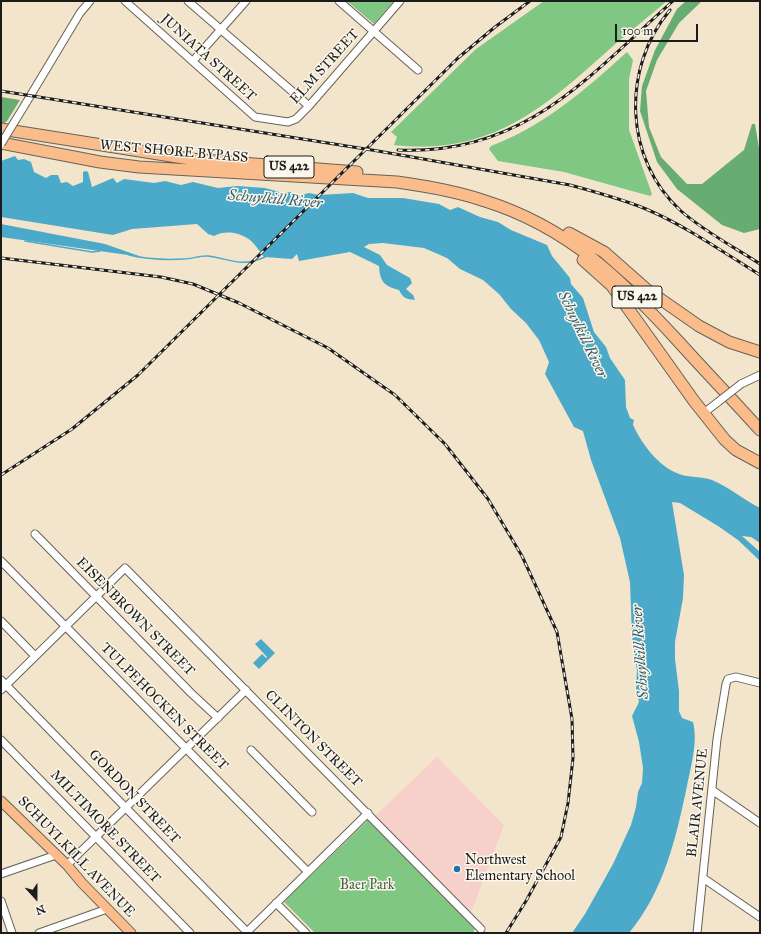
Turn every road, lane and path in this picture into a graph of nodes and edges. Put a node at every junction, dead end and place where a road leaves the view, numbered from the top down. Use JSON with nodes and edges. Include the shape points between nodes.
{"nodes":[{"id":1,"x":90,"y":1,"type":"edge"},
{"id":2,"x":125,"y":1,"type":"edge"},
{"id":3,"x":188,"y":1,"type":"edge"},
{"id":4,"x":246,"y":1,"type":"edge"},
{"id":5,"x":338,"y":1,"type":"edge"},
{"id":6,"x":399,"y":1,"type":"edge"},
{"id":7,"x":221,"y":30,"type":"junction"},
{"id":8,"x":374,"y":32,"type":"junction"},
{"id":9,"x":193,"y":61,"type":"junction"},
{"id":10,"x":418,"y":70,"type":"dead end"},
{"id":11,"x":309,"y":106,"type":"junction"},
{"id":12,"x":255,"y":117,"type":"joint"},
{"id":13,"x":1,"y":129,"type":"edge"},
{"id":14,"x":1,"y":144,"type":"edge"},
{"id":15,"x":485,"y":201,"type":"junction"},
{"id":16,"x":569,"y":233,"type":"junction"},
{"id":17,"x":760,"y":352,"type":"edge"},
{"id":18,"x":760,"y":375,"type":"edge"},
{"id":19,"x":705,"y":412,"type":"junction"},
{"id":20,"x":760,"y":418,"type":"edge"},
{"id":21,"x":760,"y":430,"type":"edge"},
{"id":22,"x":760,"y":462,"type":"edge"},
{"id":23,"x":35,"y":534,"type":"dead end"},
{"id":24,"x":1,"y":561,"type":"edge"},
{"id":25,"x":96,"y":596,"type":"junction"},
{"id":26,"x":1,"y":621,"type":"edge"},
{"id":27,"x":66,"y":626,"type":"junction"},
{"id":28,"x":35,"y":656,"type":"junction"},
{"id":29,"x":760,"y":683,"type":"edge"},
{"id":30,"x":3,"y":685,"type":"edge"},
{"id":31,"x":246,"y":690,"type":"junction"},
{"id":32,"x":218,"y":718,"type":"junction"},
{"id":33,"x":1,"y":740,"type":"edge"},
{"id":34,"x":186,"y":749,"type":"junction"},
{"id":35,"x":251,"y":750,"type":"dead end"},
{"id":36,"x":712,"y":790,"type":"junction"},
{"id":37,"x":1,"y":801,"type":"edge"},
{"id":38,"x":126,"y":808,"type":"junction"},
{"id":39,"x":312,"y":812,"type":"dead end"},
{"id":40,"x":368,"y":813,"type":"junction"},
{"id":41,"x":760,"y":823,"type":"edge"},
{"id":42,"x":96,"y":837,"type":"junction"},
{"id":43,"x":56,"y":855,"type":"junction"},
{"id":44,"x":67,"y":865,"type":"junction"},
{"id":45,"x":308,"y":872,"type":"junction"},
{"id":46,"x":1,"y":874,"type":"edge"},
{"id":47,"x":703,"y":878,"type":"junction"},
{"id":48,"x":1,"y":901,"type":"edge"},
{"id":49,"x":276,"y":903,"type":"junction"},
{"id":50,"x":107,"y":909,"type":"junction"},
{"id":51,"x":760,"y":917,"type":"edge"},
{"id":52,"x":481,"y":929,"type":"dead end"},
{"id":53,"x":12,"y":933,"type":"edge"},
{"id":54,"x":39,"y":933,"type":"edge"},
{"id":55,"x":131,"y":933,"type":"edge"},
{"id":56,"x":190,"y":933,"type":"edge"},
{"id":57,"x":247,"y":933,"type":"edge"},
{"id":58,"x":306,"y":933,"type":"edge"},
{"id":59,"x":697,"y":933,"type":"edge"}],
"edges":[{"from":1,"to":14,"type":"street","bridge":true,"via":[[80,13]]},
{"from":2,"to":9,"type":"street","name":"JUNIATA STREET"},
{"from":3,"to":7,"type":"street"},
{"from":4,"to":7,"type":"street"},
{"from":5,"to":8,"type":"street"},
{"from":6,"to":8,"type":"street","name":"ELM STREET"},
{"from":7,"to":9,"type":"street"},
{"from":7,"to":11,"type":"street"},
{"from":8,"to":10,"type":"street"},
{"from":8,"to":11,"type":"street","name":"ELM STREET"},
{"from":9,"to":12,"type":"street","name":"JUNIATA STREET"},
{"from":11,"to":12,"type":"street","name":"ELM STREET","via":[[296,119],[288,122]]},
{"from":13,"to":16,"type":"highway","name":"WEST SHORE BYPASS","number":"US 422","via":[[190,160],[438,181],[488,195],[536,214]]},
{"from":14,"to":15,"type":"highway","name":"WEST SHORE BYPASS","number":"US 422","via":[[139,167],[396,182],[437,188]]},
{"from":15,"to":19,"type":"highway","via":[[562,244],[604,277],[694,401]]},
{"from":15,"to":21,"type":"highway","name":"WEST SHORE BYPASS","number":"US 422","via":[[559,235],[609,270],[646,306]]},
{"from":16,"to":17,"type":"highway","via":[[604,252],[646,289],[699,326],[729,342]]},
{"from":16,"to":20,"type":"highway","name":"WEST SHORE BYPASS","number":"US 422","via":[[591,247],[629,280]]},
{"from":18,"to":19,"type":"street","bridge":true,"via":[[742,384]]},
{"from":19,"to":22,"type":"highway","via":[[731,446]]},
{"from":23,"to":25,"type":"street","name":"EISENBROWN STREET"},
{"from":24,"to":27,"type":"street","name":"TULPEHOCKEN STREET"},
{"from":25,"to":27,"type":"street"},
{"from":25,"to":31,"type":"street","name":"CLINTON STREET","via":[[125,568]]},
{"from":25,"to":32,"type":"street","name":"EISENBROWN STREET"},
{"from":26,"to":28,"type":"street"},
{"from":27,"to":28,"type":"street"},
{"from":27,"to":34,"type":"street","name":"TULPEHOCKEN STREET"},
{"from":28,"to":30,"type":"street"},
{"from":29,"to":36,"type":"street","name":"BLAIR AVENUE","via":[[736,677],[731,678],[726,684]]},
{"from":30,"to":38,"type":"street","name":"GORDON STREET"},
{"from":31,"to":32,"type":"street"},
{"from":31,"to":40,"type":"street","name":"CLINTON STREET"},
{"from":32,"to":34,"type":"street"},
{"from":33,"to":42,"type":"street","name":"MILTIMORE STREET"},
{"from":34,"to":38,"type":"street"},
{"from":34,"to":45,"type":"street","name":"TULPEHOCKEN STREET"},
{"from":35,"to":39,"type":"street"},
{"from":36,"to":41,"type":"street"},
{"from":36,"to":47,"type":"street","name":"BLAIR AVENUE"},
{"from":37,"to":43,"type":"main road","name":"SCHUYLKILL AVENUE"},
{"from":38,"to":42,"type":"street"},
{"from":38,"to":57,"type":"street","name":"GORDON STREET"},
{"from":40,"to":45,"type":"street"},
{"from":40,"to":52,"type":"street","name":"CLINTON STREET"},
{"from":42,"to":44,"type":"street"},
{"from":42,"to":56,"type":"street","name":"MILTIMORE STREET"},
{"from":43,"to":44,"type":"main road","name":"SCHUYLKILL AVENUE"},
{"from":43,"to":46,"type":"street"},
{"from":44,"to":50,"type":"main road","name":"SCHUYLKILL AVENUE"},
{"from":45,"to":49,"type":"street"},
{"from":47,"to":51,"type":"street"},
{"from":47,"to":59,"type":"street","name":"BLAIR AVENUE"},
{"from":48,"to":53,"type":"street"},
{"from":49,"to":57,"type":"street"},
{"from":49,"to":58,"type":"street"},
{"from":50,"to":54,"type":"street"},
{"from":50,"to":55,"type":"main road","name":"SCHUYLKILL AVENUE"}]}
